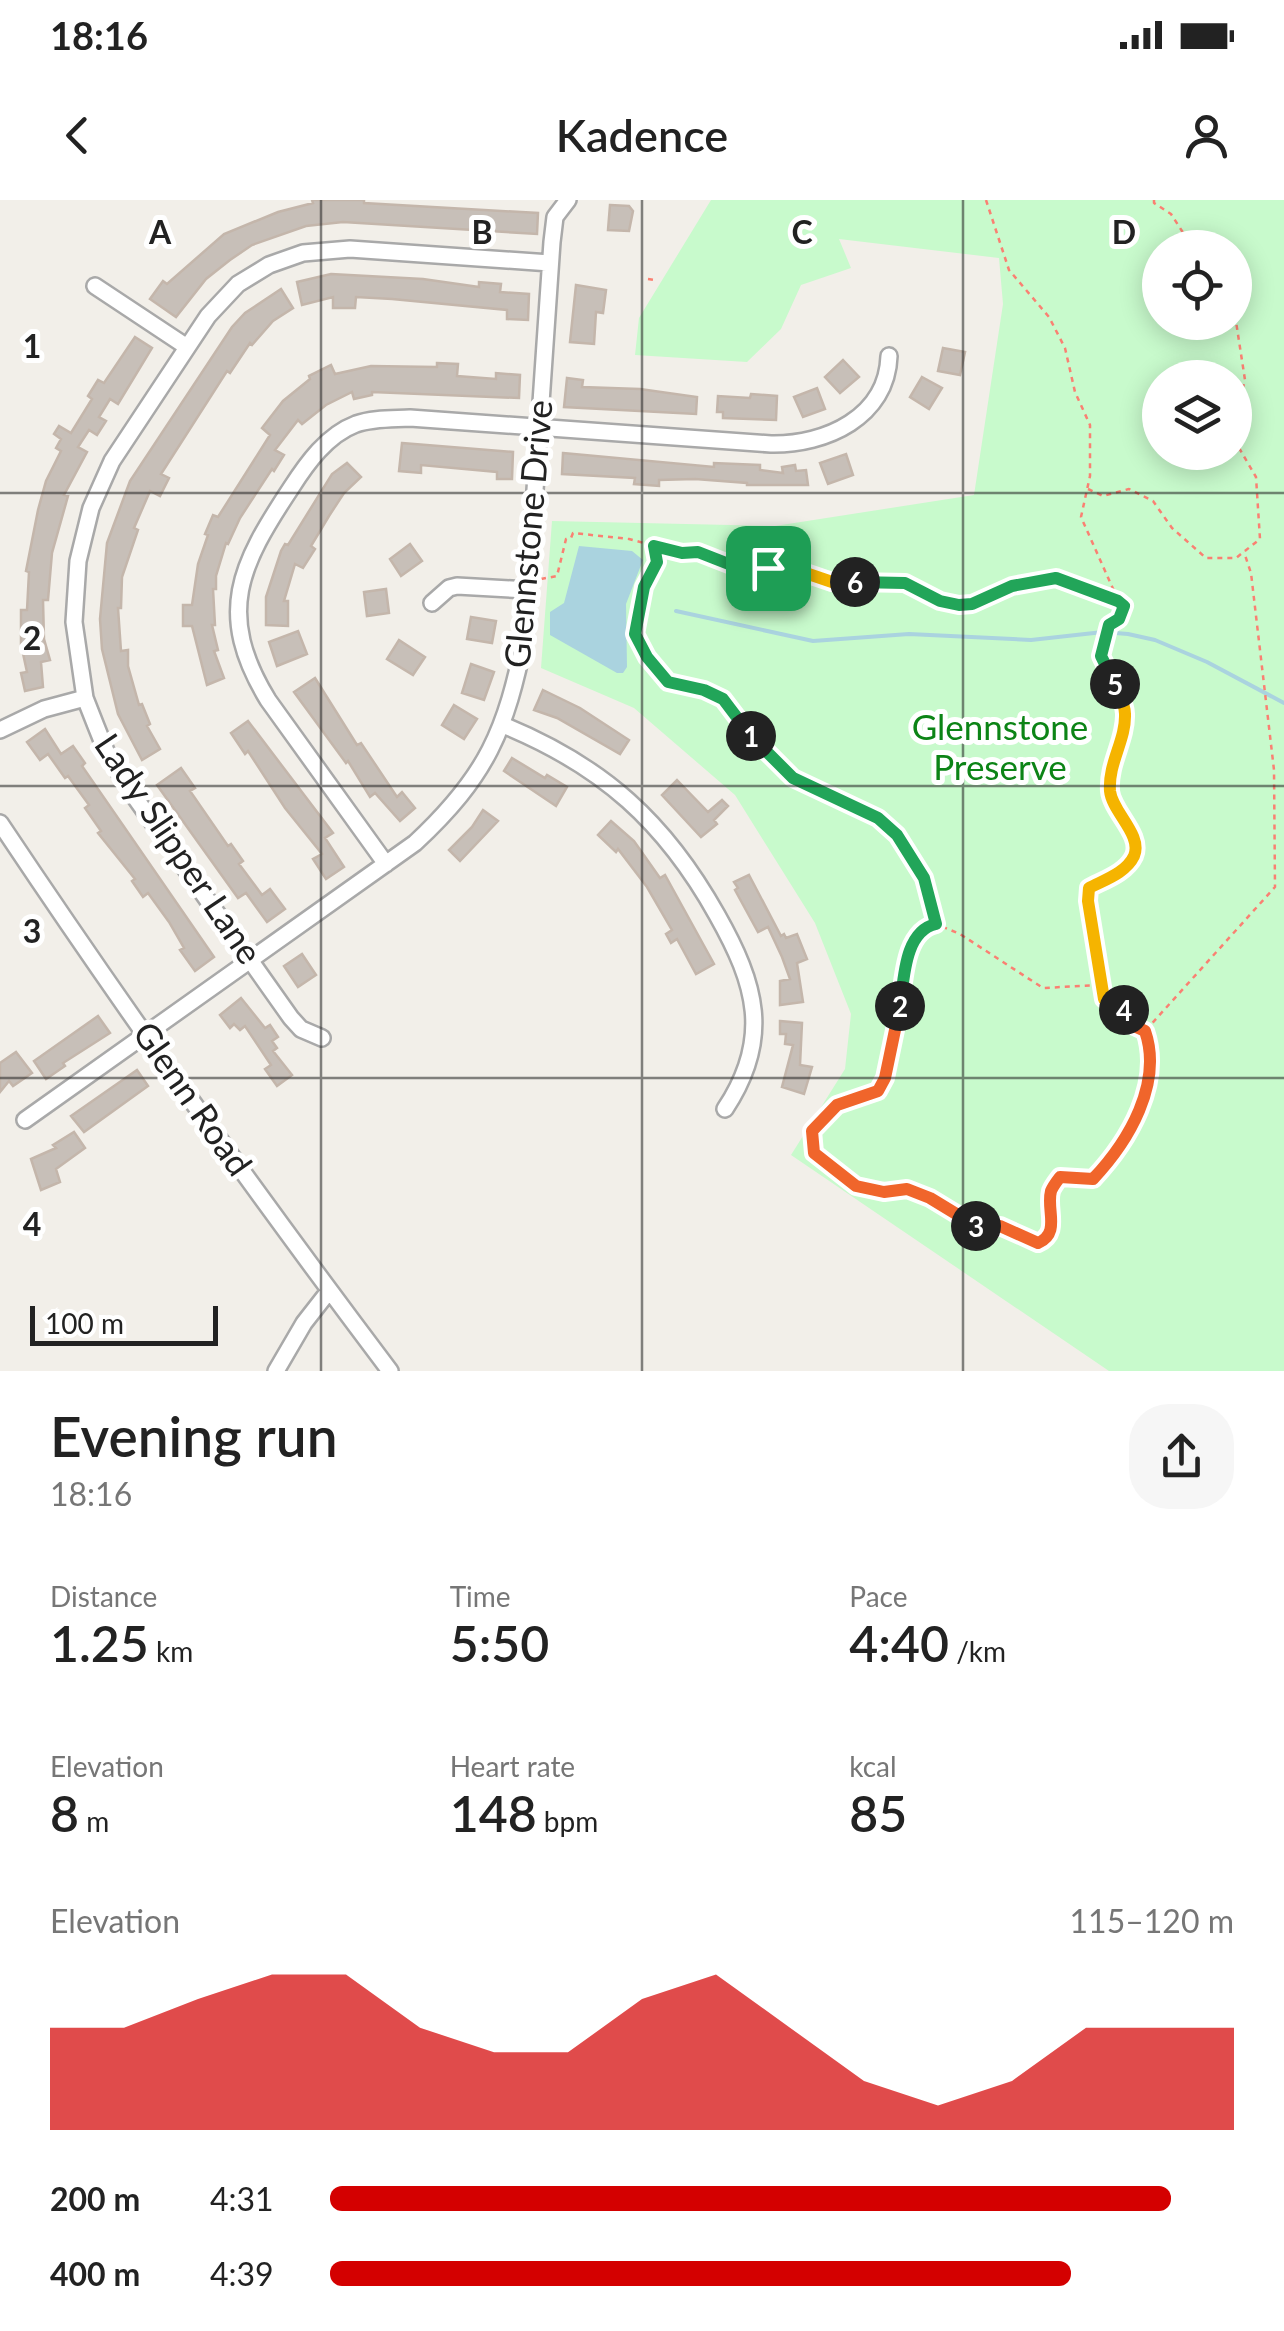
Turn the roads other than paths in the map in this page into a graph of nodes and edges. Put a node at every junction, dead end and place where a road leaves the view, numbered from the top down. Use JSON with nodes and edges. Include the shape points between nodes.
{"nodes":[{"id":1,"x":568,"y":200,"type":"edge"},
{"id":2,"x":550,"y":262,"type":"junction"},
{"id":3,"x":95,"y":286,"type":"dead end"},
{"id":4,"x":187,"y":347,"type":"junction"},
{"id":5,"x":889,"y":356,"type":"dead end"},
{"id":6,"x":540,"y":427,"type":"junction"},
{"id":7,"x":534,"y":585,"type":"junction"},
{"id":8,"x":432,"y":603,"type":"dead end"},
{"id":9,"x":85,"y":698,"type":"junction"},
{"id":10,"x":503,"y":725,"type":"junction"},
{"id":11,"x":0,"y":730,"type":"edge"},
{"id":12,"x":0,"y":822,"type":"edge"},
{"id":13,"x":386,"y":864,"type":"junction"},
{"id":14,"x":252,"y":960,"type":"junction"},
{"id":15,"x":147,"y":1036,"type":"junction"},
{"id":16,"x":322,"y":1038,"type":"dead end"},
{"id":17,"x":725,"y":1109,"type":"dead end"},
{"id":18,"x":25,"y":1120,"type":"dead end"},
{"id":19,"x":329,"y":1291,"type":"junction"},
{"id":20,"x":276,"y":1371,"type":"edge"},
{"id":21,"x":390,"y":1371,"type":"edge"}],
"edges":[{"from":1,"to":2,"type":"street","name":"Glennstone Drive","via":[[555,217]]},
{"from":2,"to":4,"type":"street","name":"Lady Slipper Lane","via":[[350,249],[303,253],[238,284]]},
{"from":2,"to":6,"type":"street","name":"Glennstone Drive"},
{"from":3,"to":4,"type":"street"},
{"from":4,"to":9,"type":"street","name":"Lady Slipper Lane","via":[[112,461],[85,528],[74,594]]},
{"from":5,"to":6,"type":"street","via":[[888,378],[876,400],[836,431],[801,442]]},
{"from":6,"to":7,"type":"street","name":"Glennstone Drive"},
{"from":6,"to":13,"type":"street","via":[[410,418],[356,424],[316,453],[259,536],[245,570],[239,619],[253,676]]},
{"from":7,"to":8,"type":"street","via":[[457,586]]},
{"from":7,"to":10,"type":"street","name":"Glennstone Drive"},
{"from":9,"to":11,"type":"street"},
{"from":9,"to":14,"type":"street","name":"Lady Slipper Lane","via":[[120,775]]},
{"from":10,"to":13,"type":"street","name":"Glennstone Drive","via":[[462,795]]},
{"from":10,"to":17,"type":"street","via":[[562,752],[626,796],[696,878],[742,961],[754,1009],[747,1067]]},
{"from":12,"to":15,"type":"street","name":"Glenn Road"},
{"from":13,"to":14,"type":"street","name":"Glennstone Drive"},
{"from":14,"to":15,"type":"street","name":"Glennstone Drive"},
{"from":14,"to":16,"type":"street","name":"Lady Slipper Lane","via":[[291,1018]]},
{"from":15,"to":18,"type":"street","name":"Glennstone Drive"},
{"from":15,"to":19,"type":"street","name":"Glenn Road"},
{"from":19,"to":20,"type":"street"},
{"from":19,"to":21,"type":"street","name":"Glenn Road"}]}
